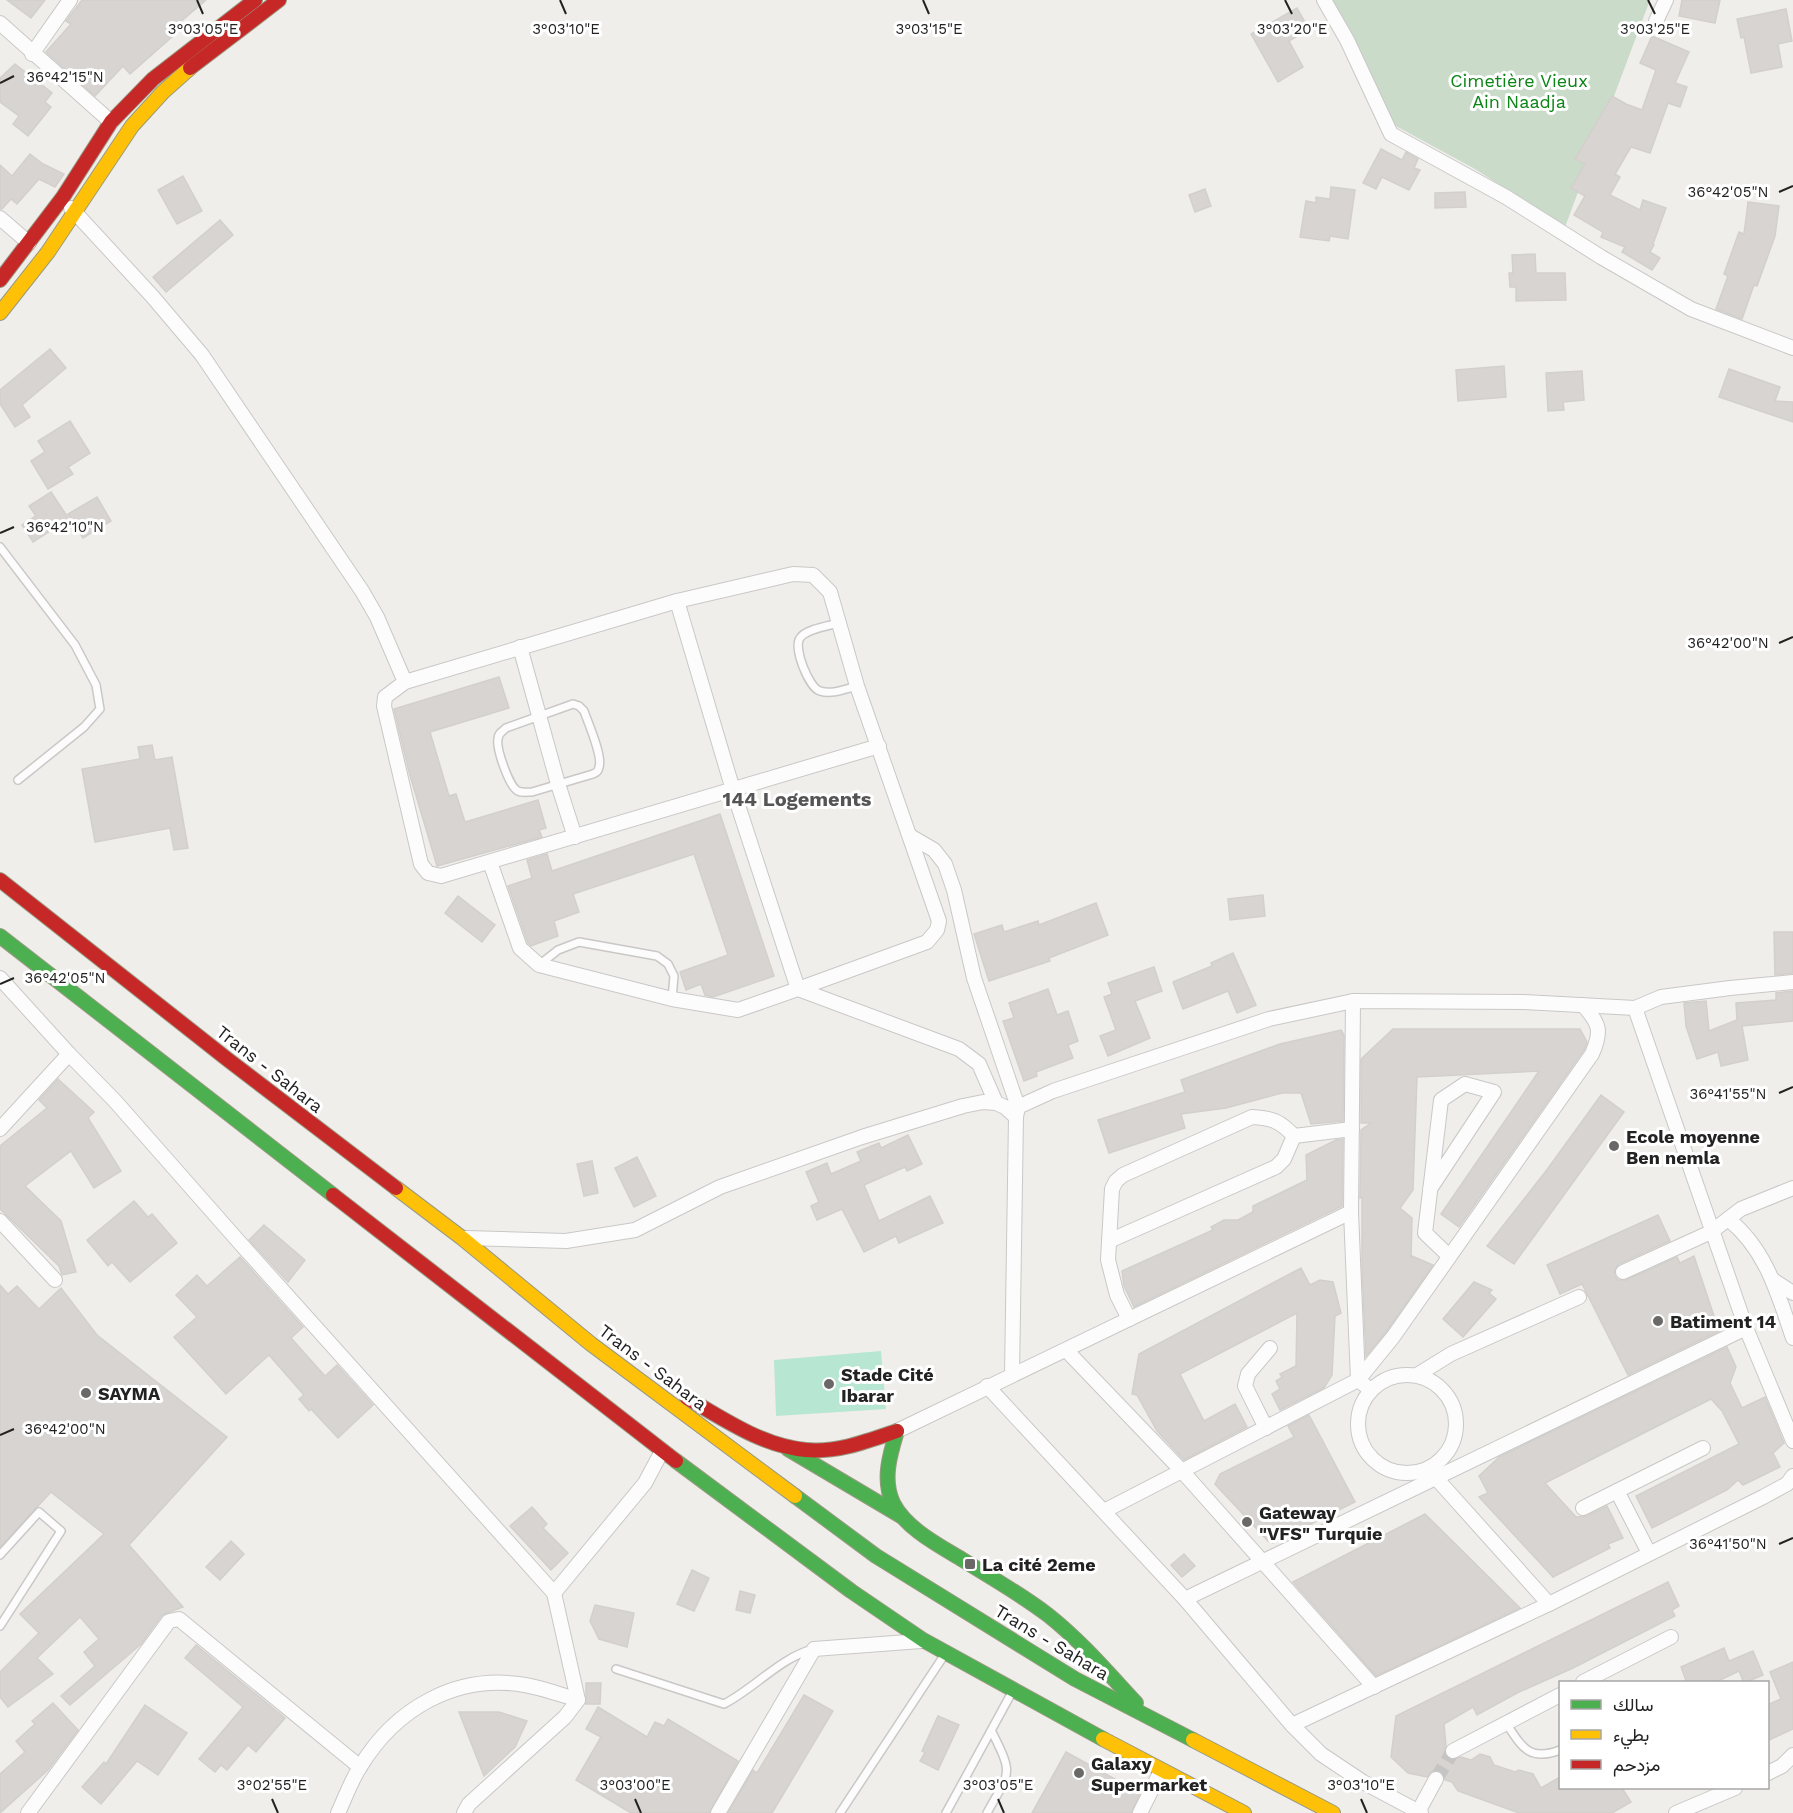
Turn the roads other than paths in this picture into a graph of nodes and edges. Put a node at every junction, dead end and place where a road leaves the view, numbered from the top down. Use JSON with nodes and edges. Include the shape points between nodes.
{"nodes":[{"id":1,"x":70,"y":0,"type":"edge"},
{"id":2,"x":255,"y":0,"type":"edge"},
{"id":3,"x":279,"y":0,"type":"edge"},
{"id":4,"x":1324,"y":0,"type":"edge"},
{"id":5,"x":1666,"y":0,"type":"edge"},
{"id":6,"x":1656,"y":21,"type":"dead end"},
{"id":7,"x":0,"y":23,"type":"edge"},
{"id":8,"x":32,"y":54,"type":"junction"},
{"id":9,"x":111,"y":122,"type":"junction"},
{"id":10,"x":63,"y":197,"type":"junction"},
{"id":11,"x":75,"y":213,"type":"junction"},
{"id":12,"x":0,"y":218,"type":"edge"},
{"id":13,"x":28,"y":243,"type":"junction"},
{"id":14,"x":0,"y":280,"type":"edge"},
{"id":15,"x":0,"y":313,"type":"edge"},
{"id":16,"x":1793,"y":348,"type":"edge"},
{"id":17,"x":0,"y":547,"type":"edge"},
{"id":18,"x":677,"y":601,"type":"junction"},
{"id":19,"x":839,"y":623,"type":"junction"},
{"id":20,"x":520,"y":647,"type":"junction"},
{"id":21,"x":405,"y":682,"type":"junction"},
{"id":22,"x":857,"y":686,"type":"junction"},
{"id":23,"x":538,"y":716,"type":"junction"},
{"id":24,"x":879,"y":746,"type":"junction"},
{"id":25,"x":18,"y":780,"type":"dead end"},
{"id":26,"x":558,"y":784,"type":"junction"},
{"id":27,"x":734,"y":790,"type":"junction"},
{"id":28,"x":910,"y":836,"type":"junction"},
{"id":29,"x":575,"y":837,"type":"junction"},
{"id":30,"x":490,"y":862,"type":"junction"},
{"id":31,"x":3,"y":875,"type":"edge"},
{"id":32,"x":0,"y":936,"type":"edge"},
{"id":33,"x":539,"y":965,"type":"junction"},
{"id":34,"x":0,"y":978,"type":"edge"},
{"id":35,"x":1793,"y":982,"type":"edge"},
{"id":36,"x":798,"y":989,"type":"junction"},
{"id":37,"x":672,"y":999,"type":"junction"},
{"id":38,"x":1353,"y":1001,"type":"junction"},
{"id":39,"x":1583,"y":1005,"type":"junction"},
{"id":40,"x":1635,"y":1008,"type":"junction"},
{"id":41,"x":69,"y":1054,"type":"junction"},
{"id":42,"x":996,"y":1103,"type":"junction"},
{"id":43,"x":1017,"y":1112,"type":"junction"},
{"id":44,"x":0,"y":1129,"type":"edge"},
{"id":45,"x":1352,"y":1129,"type":"junction"},
{"id":46,"x":1294,"y":1136,"type":"junction"},
{"id":47,"x":1793,"y":1188,"type":"edge"},
{"id":48,"x":1430,"y":1189,"type":"junction"},
{"id":49,"x":1351,"y":1212,"type":"junction"},
{"id":50,"x":1728,"y":1219,"type":"junction"},
{"id":51,"x":0,"y":1221,"type":"edge"},
{"id":52,"x":1712,"y":1232,"type":"junction"},
{"id":53,"x":462,"y":1238,"type":"junction"},
{"id":54,"x":1109,"y":1241,"type":"junction"},
{"id":55,"x":1449,"y":1256,"type":"junction"},
{"id":56,"x":1623,"y":1272,"type":"dead end"},
{"id":57,"x":55,"y":1280,"type":"dead end"},
{"id":58,"x":1773,"y":1280,"type":"junction"},
{"id":59,"x":1793,"y":1293,"type":"edge"},
{"id":60,"x":1579,"y":1297,"type":"dead end"},
{"id":61,"x":1129,"y":1319,"type":"junction"},
{"id":62,"x":1746,"y":1328,"type":"junction"},
{"id":63,"x":1793,"y":1338,"type":"edge"},
{"id":64,"x":591,"y":1344,"type":"junction"},
{"id":65,"x":1270,"y":1348,"type":"dead end"},
{"id":66,"x":1066,"y":1350,"type":"junction"},
{"id":67,"x":1012,"y":1375,"type":"junction"},
{"id":68,"x":1417,"y":1375,"type":"junction"},
{"id":69,"x":1358,"y":1380,"type":"junction"},
{"id":70,"x":987,"y":1386,"type":"junction"},
{"id":71,"x":1371,"y":1390,"type":"junction"},
{"id":72,"x":1266,"y":1428,"type":"junction"},
{"id":73,"x":897,"y":1431,"type":"junction"},
{"id":74,"x":1793,"y":1441,"type":"edge"},
{"id":75,"x":782,"y":1446,"type":"junction"},
{"id":76,"x":1702,"y":1448,"type":"dead end"},
{"id":77,"x":662,"y":1451,"type":"junction"},
{"id":78,"x":1182,"y":1471,"type":"junction"},
{"id":79,"x":1432,"y":1473,"type":"junction"},
{"id":80,"x":1793,"y":1476,"type":"edge"},
{"id":81,"x":1617,"y":1491,"type":"junction"},
{"id":82,"x":1583,"y":1508,"type":"dead end"},
{"id":83,"x":1104,"y":1511,"type":"junction"},
{"id":84,"x":902,"y":1516,"type":"junction"},
{"id":85,"x":1649,"y":1552,"type":"junction"},
{"id":86,"x":0,"y":1555,"type":"edge"},
{"id":87,"x":1263,"y":1563,"type":"junction"},
{"id":88,"x":554,"y":1593,"type":"junction"},
{"id":89,"x":1185,"y":1599,"type":"junction"},
{"id":90,"x":1549,"y":1604,"type":"junction"},
{"id":91,"x":0,"y":1626,"type":"edge"},
{"id":92,"x":1671,"y":1637,"type":"dead end"},
{"id":93,"x":923,"y":1640,"type":"junction"},
{"id":94,"x":814,"y":1649,"type":"junction"},
{"id":95,"x":946,"y":1653,"type":"junction"},
{"id":96,"x":616,"y":1669,"type":"dead end"},
{"id":97,"x":1587,"y":1681,"type":"edge"},
{"id":98,"x":1374,"y":1687,"type":"junction"},
{"id":99,"x":1014,"y":1690,"type":"junction"},
{"id":100,"x":1559,"y":1696,"type":"edge"},
{"id":101,"x":578,"y":1700,"type":"junction"},
{"id":102,"x":1150,"y":1719,"type":"junction"},
{"id":103,"x":1506,"y":1723,"type":"junction"},
{"id":104,"x":1293,"y":1725,"type":"junction"},
{"id":105,"x":992,"y":1732,"type":"junction"},
{"id":106,"x":1559,"y":1750,"type":"edge"},
{"id":107,"x":1453,"y":1751,"type":"tunnel mouth"},
{"id":108,"x":1793,"y":1755,"type":"edge"},
{"id":109,"x":360,"y":1767,"type":"junction"},
{"id":110,"x":1161,"y":1771,"type":"junction"},
{"id":111,"x":1769,"y":1772,"type":"edge"},
{"id":112,"x":1436,"y":1779,"type":"tunnel mouth"},
{"id":113,"x":1733,"y":1789,"type":"edge"},
{"id":114,"x":1419,"y":1812,"type":"edge"},
{"id":115,"x":28,"y":1813,"type":"edge"},
{"id":116,"x":338,"y":1813,"type":"edge"},
{"id":117,"x":464,"y":1813,"type":"edge"},
{"id":118,"x":718,"y":1813,"type":"edge"},
{"id":119,"x":840,"y":1813,"type":"edge"},
{"id":120,"x":946,"y":1813,"type":"edge"},
{"id":121,"x":987,"y":1813,"type":"edge"},
{"id":122,"x":1140,"y":1813,"type":"edge"},
{"id":123,"x":1244,"y":1813,"type":"edge"},
{"id":124,"x":1333,"y":1813,"type":"edge"},
{"id":125,"x":1676,"y":1813,"type":"edge"}],
"edges":[{"from":1,"to":8,"type":"street"},
{"from":2,"to":9,"type":"main road","via":[[153,79]]},
{"from":3,"to":11,"type":"main road","via":[[147,107]]},
{"from":4,"to":16,"type":"street","via":[[1391,134],[1506,196],[1600,257],[1691,309]]},
{"from":5,"to":6,"type":"street"},
{"from":7,"to":8,"type":"street"},
{"from":8,"to":9,"type":"street"},
{"from":9,"to":10,"type":"main road"},
{"from":10,"to":11,"type":"street"},
{"from":10,"to":13,"type":"main road"},
{"from":11,"to":15,"type":"main road"},
{"from":11,"to":21,"type":"street","via":[[202,355],[362,591]]},
{"from":12,"to":13,"type":"street"},
{"from":13,"to":14,"type":"main road"},
{"from":17,"to":25,"type":"lane","via":[[75,645],[96,685],[100,709],[84,727]]},
{"from":18,"to":19,"type":"street","via":[[793,574],[813,575],[830,592]]},
{"from":18,"to":20,"type":"street"},
{"from":18,"to":27,"type":"street"},
{"from":19,"to":22,"type":"street"},
{"from":19,"to":22,"type":"lane","via":[[804,633],[797,646],[814,688],[829,693]]},
{"from":20,"to":21,"type":"street"},
{"from":20,"to":23,"type":"street"},
{"from":21,"to":30,"type":"street","via":[[385,697],[384,706],[421,864],[428,873],[441,876]]},
{"from":22,"to":24,"type":"street"},
{"from":23,"to":26,"type":"street"},
{"from":23,"to":26,"type":"lane","via":[[506,728],[497,742],[510,784],[516,790],[532,792]]},
{"from":23,"to":26,"type":"lane","via":[[565,705],[579,705],[599,756],[598,771]]},
{"from":24,"to":27,"type":"street"},
{"from":24,"to":28,"type":"street"},
{"from":26,"to":29,"type":"street"},
{"from":27,"to":29,"type":"street"},
{"from":27,"to":36,"type":"street"},
{"from":28,"to":36,"type":"street","via":[[939,921],[937,930],[927,942]]},
{"from":28,"to":43,"type":"street","via":[[934,850],[945,864],[974,978]]},
{"from":29,"to":30,"type":"street"},
{"from":30,"to":33,"type":"street","via":[[520,948]]},
{"from":31,"to":53,"type":"main road","name":"Trans - Sahara","via":[[12,889]]},
{"from":32,"to":77,"type":"main road"},
{"from":33,"to":37,"type":"street"},
{"from":33,"to":37,"type":"lane","via":[[558,950],[579,942],[657,956],[668,964],[674,976]]},
{"from":34,"to":41,"type":"street"},
{"from":35,"to":40,"type":"street","via":[[1661,997]]},
{"from":36,"to":37,"type":"street","via":[[738,1010]]},
{"from":36,"to":42,"type":"street","via":[[959,1048],[979,1064]]},
{"from":38,"to":39,"type":"street"},
{"from":38,"to":43,"type":"street","via":[[1269,1019],[1053,1091]]},
{"from":38,"to":45,"type":"street"},
{"from":39,"to":40,"type":"street"},
{"from":39,"to":55,"type":"street","via":[[1596,1019],[1600,1036],[1592,1054]]},
{"from":40,"to":52,"type":"street"},
{"from":41,"to":44,"type":"street"},
{"from":41,"to":88,"type":"street"},
{"from":42,"to":43,"type":"street"},
{"from":42,"to":53,"type":"street","via":[[963,1106],[774,1167],[720,1187],[634,1230],[566,1240]]},
{"from":43,"to":67,"type":"street"},
{"from":45,"to":46,"type":"street"},
{"from":45,"to":49,"type":"street"},
{"from":46,"to":54,"type":"street","via":[[1276,1167]]},
{"from":46,"to":54,"type":"street","via":[[1284,1125],[1269,1118],[1252,1117],[1123,1175],[1112,1189]]},
{"from":47,"to":50,"type":"street","via":[[1741,1209]]},
{"from":48,"to":48,"type":"street","via":[[1441,1100],[1465,1084],[1494,1092]]},
{"from":48,"to":55,"type":"street","via":[[1425,1233]]},
{"from":49,"to":61,"type":"street"},
{"from":49,"to":69,"type":"street"},
{"from":50,"to":52,"type":"street"},
{"from":50,"to":58,"type":"street","via":[[1758,1250]]},
{"from":51,"to":57,"type":"street"},
{"from":52,"to":56,"type":"street"},
{"from":52,"to":62,"type":"street"},
{"from":53,"to":64,"type":"main road","name":"Trans - Sahara"},
{"from":54,"to":61,"type":"street","via":[[1108,1260],[1116,1295]]},
{"from":55,"to":69,"type":"street"},
{"from":58,"to":59,"type":"street"},
{"from":58,"to":63,"type":"street"},
{"from":60,"to":68,"type":"street","via":[[1451,1354]]},
{"from":61,"to":66,"type":"street"},
{"from":62,"to":74,"type":"street"},
{"from":62,"to":79,"type":"street"},
{"from":64,"to":75,"type":"main road","via":[[746,1431]]},
{"from":64,"to":102,"type":"main road","name":"Trans - Sahara","via":[[876,1556],[1075,1678]]},
{"from":65,"to":72,"type":"street","via":[[1248,1374],[1245,1386]]},
{"from":66,"to":67,"type":"street"},
{"from":66,"to":78,"type":"street"},
{"from":67,"to":70,"type":"street"},
{"from":68,"to":71,"type":"street","via":[[1400,1375]]},
{"from":68,"to":79,"type":"street","via":[[1446,1392],[1457,1424],[1454,1441]]},
{"from":69,"to":71,"type":"street"},
{"from":69,"to":72,"type":"street"},
{"from":70,"to":73,"type":"street"},
{"from":70,"to":83,"type":"street"},
{"from":71,"to":79,"type":"street","via":[[1358,1418],[1364,1448],[1387,1469]]},
{"from":72,"to":78,"type":"street"},
{"from":73,"to":75,"type":"main road","via":[[840,1447],[807,1450]]},
{"from":73,"to":84,"type":"main road","via":[[888,1460],[888,1480],[892,1502]]},
{"from":75,"to":84,"type":"main road"},
{"from":76,"to":81,"type":"street"},
{"from":77,"to":88,"type":"street","via":[[645,1484]]},
{"from":77,"to":93,"type":"main road"},
{"from":78,"to":83,"type":"street"},
{"from":78,"to":87,"type":"street"},
{"from":79,"to":87,"type":"street"},
{"from":79,"to":90,"type":"street"},
{"from":80,"to":85,"type":"street","via":[[1787,1484],[1763,1497]]},
{"from":81,"to":82,"type":"street"},
{"from":81,"to":85,"type":"street"},
{"from":83,"to":89,"type":"street"},
{"from":84,"to":102,"type":"main road","via":[[1049,1616],[1078,1641]]},
{"from":85,"to":90,"type":"street"},
{"from":86,"to":91,"type":"lane","via":[[39,1512],[61,1531]]},
{"from":87,"to":89,"type":"street"},
{"from":87,"to":98,"type":"street"},
{"from":88,"to":101,"type":"street"},
{"from":89,"to":104,"type":"street"},
{"from":90,"to":98,"type":"street"},
{"from":92,"to":97,"type":"street"},
{"from":93,"to":94,"type":"street"},
{"from":93,"to":95,"type":"main road"},
{"from":94,"to":96,"type":"lane","via":[[799,1653],[724,1704]]},
{"from":94,"to":118,"type":"street"},
{"from":95,"to":99,"type":"main road"},
{"from":95,"to":119,"type":"lane"},
{"from":98,"to":104,"type":"street"},
{"from":99,"to":105,"type":"lane"},
{"from":99,"to":110,"type":"main road"},
{"from":100,"to":103,"type":"street"},
{"from":101,"to":109,"type":"street","via":[[525,1685],[491,1682],[456,1687],[425,1701],[394,1724]]},
{"from":101,"to":117,"type":"street"},
{"from":102,"to":124,"type":"main road","name":"Trans - Sahara"},
{"from":103,"to":106,"type":"lane","via":[[1523,1748],[1533,1754]]},
{"from":103,"to":107,"type":"street"},
{"from":104,"to":114,"type":"street","via":[[1321,1754]]},
{"from":105,"to":120,"type":"lane"},
{"from":105,"to":121,"type":"lane","via":[[1009,1774]]},
{"from":108,"to":111,"type":"street"},
{"from":109,"to":115,"type":"street","via":[[179,1618],[174,1618]]},
{"from":109,"to":116,"type":"street"},
{"from":110,"to":122,"type":"street"},
{"from":110,"to":123,"type":"main road"},
{"from":112,"to":114,"type":"street"},
{"from":113,"to":125,"type":"street"}]}
